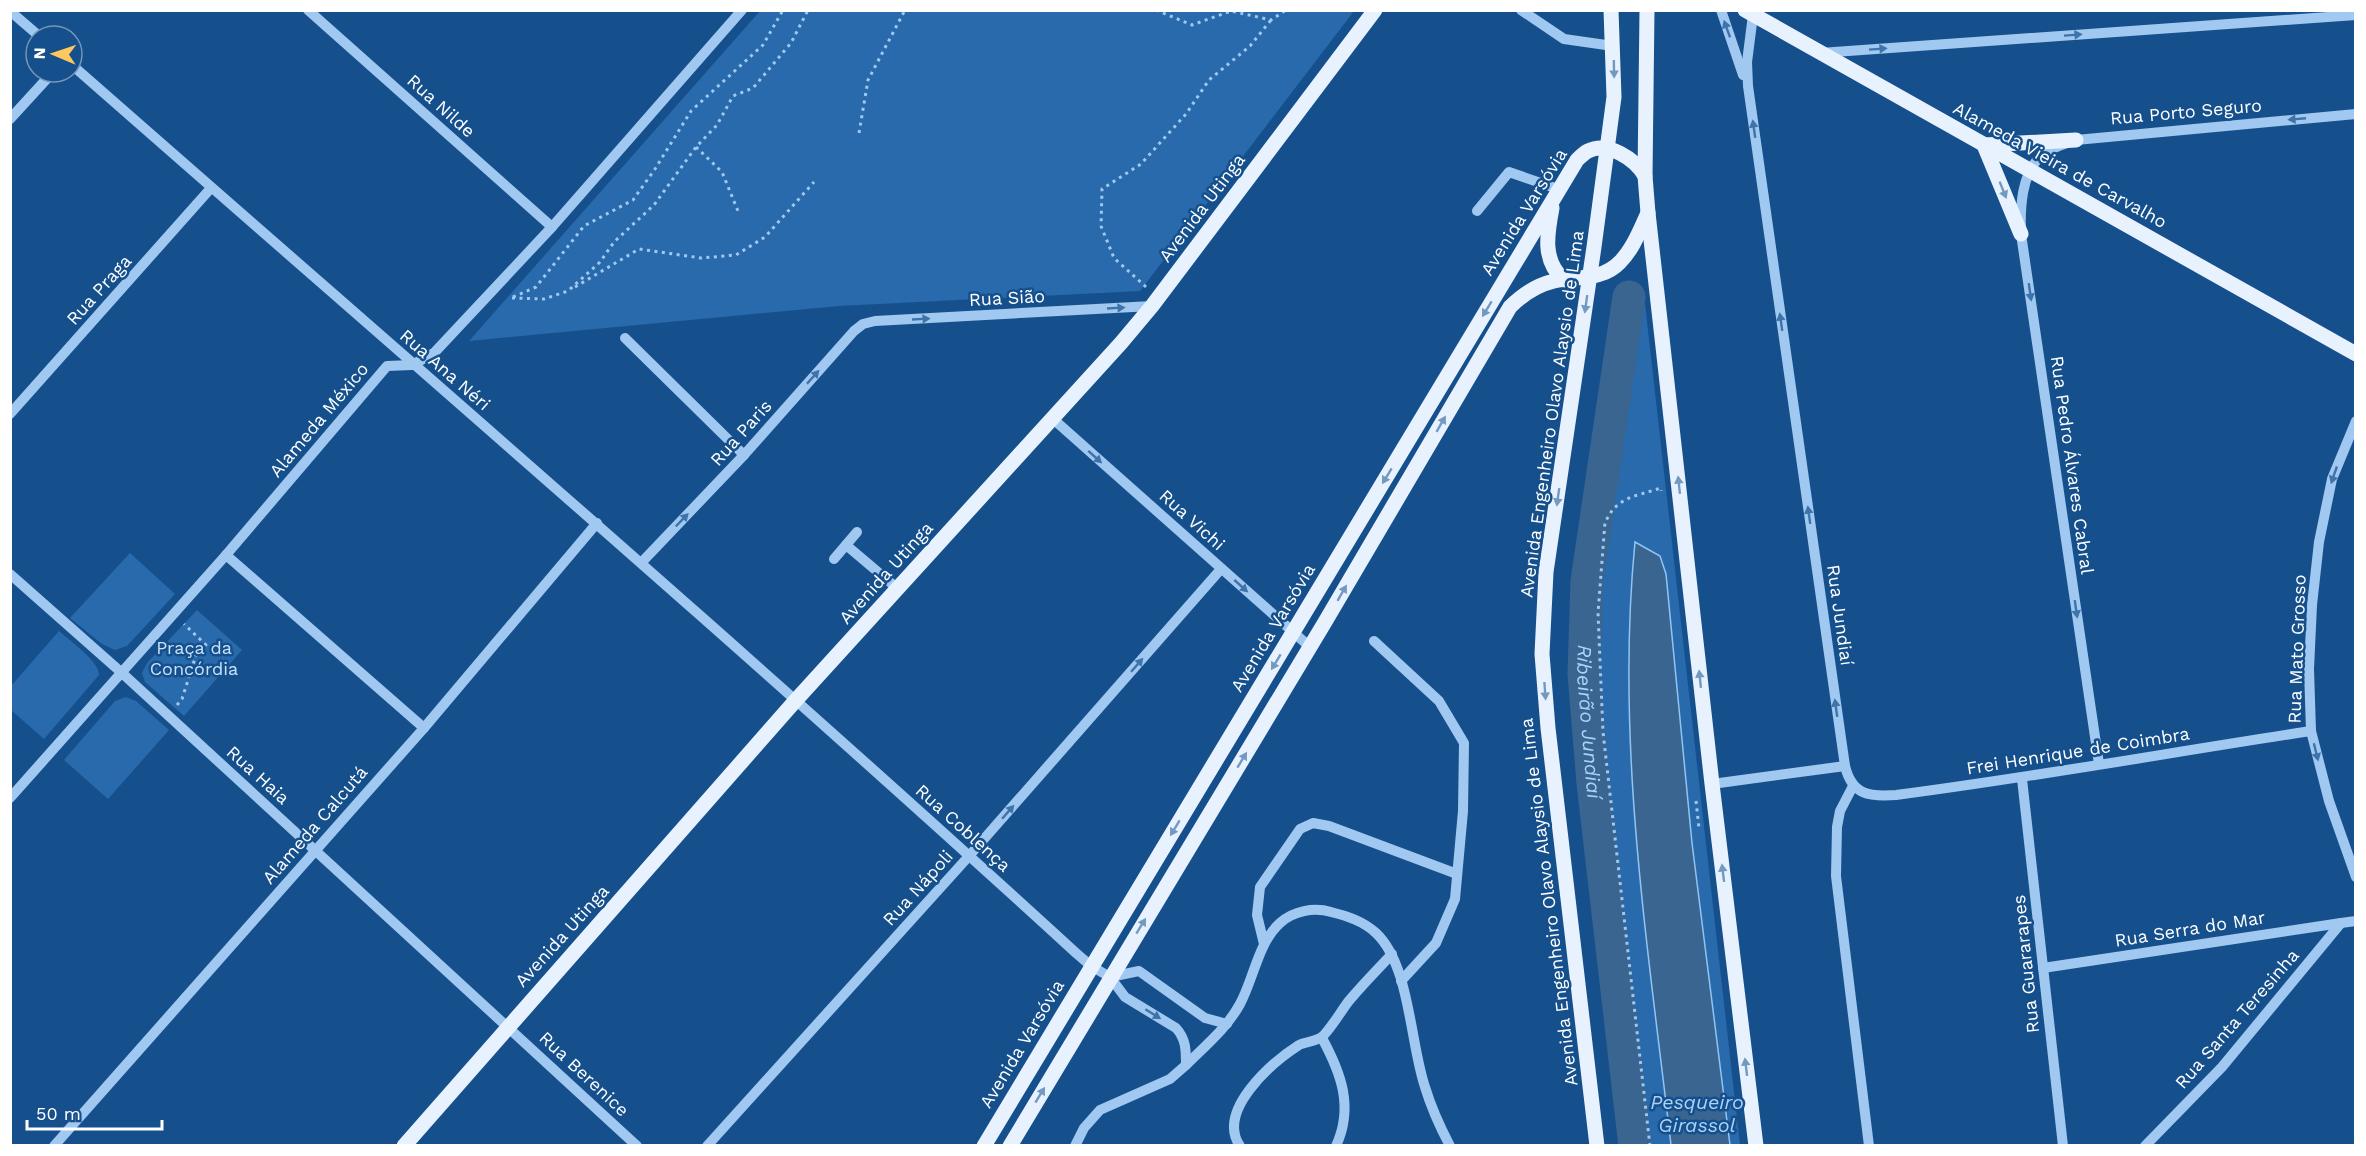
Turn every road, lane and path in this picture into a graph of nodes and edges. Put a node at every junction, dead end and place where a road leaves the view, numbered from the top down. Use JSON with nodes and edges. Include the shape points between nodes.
{"nodes":[{"id":1,"x":308,"y":10,"type":"edge"},
{"id":2,"x":783,"y":10,"type":"edge"},
{"id":3,"x":808,"y":10,"type":"edge"},
{"id":4,"x":905,"y":10,"type":"edge"},
{"id":5,"x":1156,"y":10,"type":"edge"},
{"id":6,"x":1286,"y":10,"type":"edge"},
{"id":7,"x":1375,"y":10,"type":"edge"},
{"id":8,"x":1521,"y":10,"type":"edge"},
{"id":9,"x":1611,"y":10,"type":"edge"},
{"id":10,"x":1647,"y":10,"type":"edge"},
{"id":11,"x":1720,"y":10,"type":"edge"},
{"id":12,"x":10,"y":11,"type":"edge"},
{"id":13,"x":737,"y":12,"type":"edge"},
{"id":14,"x":1749,"y":13,"type":"edge"},
{"id":15,"x":2355,"y":15,"type":"edge"},
{"id":16,"x":1271,"y":20,"type":"junction"},
{"id":17,"x":25,"y":24,"type":"edge"},
{"id":18,"x":1614,"y":46,"type":"junction"},
{"id":19,"x":1820,"y":53,"type":"junction"},
{"id":20,"x":84,"y":76,"type":"edge"},
{"id":21,"x":42,"y":84,"type":"edge"},
{"id":22,"x":1748,"y":86,"type":"junction"},
{"id":23,"x":2355,"y":114,"type":"edge"},
{"id":24,"x":10,"y":118,"type":"edge"},
{"id":25,"x":859,"y":133,"type":"dead end"},
{"id":26,"x":2076,"y":140,"type":"junction"},
{"id":27,"x":1984,"y":145,"type":"junction"},
{"id":28,"x":696,"y":147,"type":"junction"},
{"id":29,"x":1608,"y":149,"type":"junction"},
{"id":30,"x":2030,"y":171,"type":"junction"},
{"id":31,"x":1645,"y":176,"type":"junction"},
{"id":32,"x":814,"y":182,"type":"dead end"},
{"id":33,"x":211,"y":188,"type":"junction"},
{"id":34,"x":1556,"y":193,"type":"junction"},
{"id":35,"x":738,"y":211,"type":"dead end"},
{"id":36,"x":1477,"y":211,"type":"dead end"},
{"id":37,"x":1648,"y":213,"type":"junction"},
{"id":38,"x":552,"y":226,"type":"junction"},
{"id":39,"x":2021,"y":234,"type":"junction"},
{"id":40,"x":1590,"y":277,"type":"junction"},
{"id":41,"x":1564,"y":280,"type":"junction"},
{"id":42,"x":568,"y":291,"type":"junction"},
{"id":43,"x":1155,"y":303,"type":"junction"},
{"id":44,"x":863,"y":324,"type":"joint"},
{"id":45,"x":625,"y":339,"type":"dead end"},
{"id":46,"x":2355,"y":354,"type":"edge"},
{"id":47,"x":412,"y":364,"type":"junction"},
{"id":48,"x":10,"y":414,"type":"edge"},
{"id":49,"x":1052,"y":418,"type":"junction"},
{"id":50,"x":2355,"y":421,"type":"edge"},
{"id":51,"x":744,"y":455,"type":"junction"},
{"id":52,"x":1662,"y":500,"type":"dead end"},
{"id":53,"x":597,"y":523,"type":"junction"},
{"id":54,"x":857,"y":532,"type":"dead end"},
{"id":55,"x":846,"y":545,"type":"junction"},
{"id":56,"x":226,"y":555,"type":"junction"},
{"id":57,"x":834,"y":559,"type":"dead end"},
{"id":58,"x":641,"y":563,"type":"junction"},
{"id":59,"x":1221,"y":569,"type":"junction"},
{"id":60,"x":10,"y":574,"type":"edge"},
{"id":61,"x":898,"y":590,"type":"junction"},
{"id":62,"x":174,"y":614,"type":"junction"},
{"id":63,"x":1294,"y":633,"type":"junction"},
{"id":64,"x":1374,"y":641,"type":"dead end"},
{"id":65,"x":1310,"y":647,"type":"junction"},
{"id":66,"x":122,"y":673,"type":"junction"},
{"id":67,"x":796,"y":700,"type":"junction"},
{"id":68,"x":168,"y":715,"type":"junction"},
{"id":69,"x":424,"y":728,"type":"junction"},
{"id":70,"x":2311,"y":731,"type":"junction"},
{"id":71,"x":2099,"y":764,"type":"junction"},
{"id":72,"x":1845,"y":766,"type":"junction"},
{"id":73,"x":2022,"y":778,"type":"junction"},
{"id":74,"x":1712,"y":784,"type":"junction"},
{"id":75,"x":1853,"y":786,"type":"junction"},
{"id":76,"x":1695,"y":794,"type":"dead end"},
{"id":77,"x":10,"y":798,"type":"edge"},
{"id":78,"x":1699,"y":829,"type":"dead end"},
{"id":79,"x":316,"y":850,"type":"junction"},
{"id":80,"x":969,"y":856,"type":"junction"},
{"id":81,"x":1457,"y":874,"type":"junction"},
{"id":82,"x":2355,"y":877,"type":"edge"},
{"id":83,"x":2355,"y":921,"type":"edge"},
{"id":84,"x":2342,"y":923,"type":"junction"},
{"id":85,"x":1264,"y":945,"type":"junction"},
{"id":86,"x":1392,"y":954,"type":"junction"},
{"id":87,"x":1091,"y":966,"type":"junction"},
{"id":88,"x":2043,"y":968,"type":"junction"},
{"id":89,"x":1110,"y":976,"type":"junction"},
{"id":90,"x":1401,"y":981,"type":"junction"},
{"id":91,"x":1227,"y":1024,"type":"junction"},
{"id":92,"x":508,"y":1026,"type":"junction"},
{"id":93,"x":1322,"y":1038,"type":"junction"},
{"id":94,"x":1186,"y":1065,"type":"junction"},
{"id":95,"x":54,"y":1146,"type":"edge"},
{"id":96,"x":404,"y":1146,"type":"edge"},
{"id":97,"x":637,"y":1146,"type":"edge"},
{"id":98,"x":707,"y":1146,"type":"edge"},
{"id":99,"x":984,"y":1146,"type":"edge"},
{"id":100,"x":1010,"y":1146,"type":"edge"},
{"id":101,"x":1075,"y":1146,"type":"edge"},
{"id":102,"x":1240,"y":1146,"type":"edge"},
{"id":103,"x":1336,"y":1146,"type":"edge"},
{"id":104,"x":1450,"y":1146,"type":"edge"},
{"id":105,"x":1597,"y":1146,"type":"edge"},
{"id":106,"x":1650,"y":1146,"type":"edge"},
{"id":107,"x":1756,"y":1146,"type":"edge"},
{"id":108,"x":1869,"y":1146,"type":"edge"},
{"id":109,"x":2063,"y":1146,"type":"edge"},
{"id":110,"x":2145,"y":1146,"type":"edge"}],
"edges":[{"from":1,"to":38,"type":"street","name":"Rua Nilde"},
{"from":2,"to":42,"type":"path","via":[[763,45],[691,111],[633,200],[584,226],[536,287],[512,298],[544,299]]},
{"from":3,"to":28,"type":"path","via":[[791,43],[753,88],[733,96],[717,125]]},
{"from":4,"to":25,"type":"path","via":[[868,80]]},
{"from":5,"to":16,"type":"path","via":[[1192,25],[1231,11]]},
{"from":6,"to":16,"type":"path"},
{"from":7,"to":43,"type":"main road","name":"Avenida Utinga"},
{"from":8,"to":18,"type":"street","via":[[1564,39]]},
{"from":9,"to":18,"type":"main road","name":"Avenida Engenheiro Olavo Alaysio de Lima"},
{"from":10,"to":31,"type":"main road"},
{"from":22,"to":11,"type":"street","name":"Rua Jundiaí","one_way":true},
{"from":12,"to":17,"type":"street"},
{"from":13,"to":38,"type":"street","name":"Alameda México"},
{"from":14,"to":19,"type":"main road","name":"Alameda Vieira de Carvalho"},
{"from":14,"to":22,"type":"street","name":"Rua Jundiaí"},
{"from":19,"to":15,"type":"street","one_way":true},
{"from":16,"to":43,"type":"path","via":[[1250,46],[1209,80],[1186,114],[1141,164],[1102,189],[1101,226],[1114,258]]},
{"from":18,"to":29,"type":"main road","name":"Avenida Engenheiro Olavo Alaysio de Lima","one_way":true},
{"from":19,"to":27,"type":"main road","name":"Alameda Vieira de Carvalho"},
{"from":20,"to":33,"type":"street","name":"Rua Ana Néri"},
{"from":21,"to":24,"type":"street"},
{"from":72,"to":22,"type":"street","name":"Rua Jundiaí","one_way":true},
{"from":23,"to":26,"type":"street","name":"Rua Porto Seguro","one_way":true},
{"from":26,"to":27,"type":"main road"},
{"from":26,"to":30,"type":"street","name":"Rua Porto Seguro","via":[[2042,156]]},
{"from":27,"to":30,"type":"main road","name":"Alameda Vieira de Carvalho"},
{"from":27,"to":39,"type":"main road","one_way":true},
{"from":28,"to":35,"type":"path","via":[[722,172]]},
{"from":28,"to":42,"type":"path","via":[[654,205]]},
{"from":29,"to":31,"type":"main road","via":[[1635,163]]},
{"from":29,"to":34,"type":"main road","name":"Avenida Varsóvia","via":[[1588,151],[1577,160]]},
{"from":29,"to":40,"type":"main road","name":"Avenida Engenheiro Olavo Alaysio de Lima"},
{"from":30,"to":39,"type":"street","name":"Rua Pedro Álvares Cabral","via":[[2022,201]]},
{"from":30,"to":46,"type":"main road","name":"Alameda Vieira de Carvalho"},
{"from":31,"to":37,"type":"main road"},
{"from":32,"to":42,"type":"path","via":[[765,237],[736,255],[701,258],[639,249]]},
{"from":33,"to":47,"type":"street","name":"Rua Ana Néri"},
{"from":33,"to":48,"type":"street","name":"Rua Praga"},
{"from":34,"to":36,"type":"street","via":[[1509,172]]},
{"from":34,"to":41,"type":"main road","via":[[1547,250],[1551,264]]},
{"from":34,"to":63,"type":"main road","name":"Avenida Varsóvia","one_way":true},
{"from":37,"to":40,"type":"main road","via":[[1621,262],[1609,272]]},
{"from":74,"to":37,"type":"main road","one_way":true},
{"from":38,"to":47,"type":"street","name":"Alameda México","via":[[434,353]]},
{"from":39,"to":71,"type":"street","name":"Rua Pedro Álvares Cabral","one_way":true},
{"from":40,"to":41,"type":"main road"},
{"from":40,"to":105,"type":"main road","name":"Avenida Engenheiro Olavo Alaysio de Lima","one_way":true,"via":[[1546,572],[1542,654]]},
{"from":65,"to":41,"type":"main road","one_way":true,"via":[[1510,307],[1535,288]]},
{"from":44,"to":43,"type":"street","name":"Rua Sião","one_way":true},
{"from":43,"to":49,"type":"main road","name":"Avenida Utinga"},
{"from":51,"to":44,"type":"street","name":"Rua Paris","one_way":true},
{"from":45,"to":51,"type":"street"},
{"from":47,"to":53,"type":"street","name":"Rua Ana Néri"},
{"from":47,"to":56,"type":"street","name":"Alameda México","via":[[387,366]]},
{"from":49,"to":59,"type":"street","name":"Rua Vichi","one_way":true},
{"from":49,"to":61,"type":"main road","name":"Avenida Utinga"},
{"from":50,"to":70,"type":"street","name":"Rua Mato Grosso","one_way":true,"via":[[2332,479],[2319,542],[2309,669]]},
{"from":58,"to":51,"type":"street","name":"Rua Paris","one_way":true},
{"from":52,"to":106,"type":"path","via":[[1661,489],[1641,493],[1620,503],[1605,522],[1599,613],[1603,732]]},
{"from":53,"to":58,"type":"street","name":"Rua Ana Néri"},
{"from":53,"to":69,"type":"street","name":"Alameda Calcutá"},
{"from":54,"to":55,"type":"street"},
{"from":55,"to":57,"type":"street"},
{"from":55,"to":61,"type":"street"},
{"from":56,"to":62,"type":"street","name":"Alameda México"},
{"from":56,"to":69,"type":"street"},
{"from":58,"to":67,"type":"street","name":"Rua Ana Néri"},
{"from":59,"to":63,"type":"street","name":"Rua Vichi","one_way":true},
{"from":80,"to":59,"type":"street","name":"Rua Nápoli","one_way":true},
{"from":60,"to":66,"type":"street","name":"Rua Haia"},
{"from":61,"to":67,"type":"main road","name":"Avenida Utinga"},
{"from":62,"to":66,"type":"street","name":"Alameda México"},
{"from":62,"to":68,"type":"path","via":[[206,645],[196,655],[182,699]]},
{"from":63,"to":65,"type":"street","name":"Rua Vichi"},
{"from":63,"to":87,"type":"main road","name":"Avenida Varsóvia","one_way":true},
{"from":64,"to":81,"type":"street","via":[[1439,701],[1464,743]]},
{"from":89,"to":65,"type":"main road","one_way":true},
{"from":66,"to":68,"type":"street","name":"Rua Haia"},
{"from":66,"to":77,"type":"street","name":"Alameda México"},
{"from":67,"to":80,"type":"street","name":"Rua Coblença"},
{"from":67,"to":92,"type":"main road","name":"Avenida Utinga"},
{"from":68,"to":79,"type":"street","name":"Rua Haia"},
{"from":69,"to":79,"type":"street","name":"Alameda Calcutá"},
{"from":70,"to":71,"type":"street","name":"Frei Henrique de Coimbra"},
{"from":70,"to":82,"type":"street","name":"Rua Mato Grosso","one_way":true},
{"from":71,"to":73,"type":"street","name":"Frei Henrique de Coimbra"},
{"from":72,"to":74,"type":"street"},
{"from":72,"to":75,"type":"street","name":"Rua Jundiaí"},
{"from":73,"to":75,"type":"street","name":"Frei Henrique de Coimbra","via":[[1878,796]]},
{"from":73,"to":88,"type":"street","name":"Rua Guararapes"},
{"from":107,"to":74,"type":"main road","one_way":true},
{"from":75,"to":108,"type":"street","via":[[1840,811],[1836,876]]},
{"from":76,"to":78,"type":"path"},
{"from":79,"to":92,"type":"street","name":"Rua Haia"},
{"from":79,"to":95,"type":"street","name":"Alameda Calcutá"},
{"from":80,"to":87,"type":"street","name":"Rua Coblença"},
{"from":80,"to":98,"type":"street","name":"Rua Nápoli"},
{"from":81,"to":85,"type":"street","via":[[1329,825],[1313,823],[1300,830],[1260,887],[1257,915]]},
{"from":81,"to":90,"type":"street","via":[[1455,899],[1436,943]]},
{"from":83,"to":84,"type":"street"},
{"from":84,"to":88,"type":"street","name":"Rua Serra do Mar"},
{"from":84,"to":110,"type":"street","name":"Rua Santa Teresinha","via":[[2222,1067]]},
{"from":85,"to":86,"type":"street","via":[[1280,923],[1300,911],[1328,910],[1357,920],[1376,933]]},
{"from":85,"to":91,"type":"street","via":[[1251,982]]},
{"from":86,"to":90,"type":"street"},
{"from":86,"to":93,"type":"street"},
{"from":87,"to":89,"type":"street","name":"Rua Coblença"},
{"from":87,"to":99,"type":"main road","name":"Avenida Varsóvia"},
{"from":88,"to":109,"type":"street","name":"Rua Guararapes"},
{"from":89,"to":91,"type":"street","via":[[1139,971],[1205,1018]]},
{"from":89,"to":94,"type":"street","one_way":true,"via":[[1125,997],[1182,1035]]},
{"from":100,"to":89,"type":"main road","one_way":true},
{"from":90,"to":104,"type":"street","via":[[1424,1086]]},
{"from":91,"to":94,"type":"street"},
{"from":92,"to":96,"type":"main road","name":"Avenida Utinga"},
{"from":92,"to":97,"type":"street","name":"Rua Berenice"},
{"from":93,"to":102,"type":"street","via":[[1300,1044],[1243,1096],[1233,1120],[1233,1136]]},
{"from":93,"to":103,"type":"street","via":[[1339,1069],[1344,1101],[1343,1130]]},
{"from":94,"to":101,"type":"street","via":[[1170,1079],[1100,1110]]}]}
